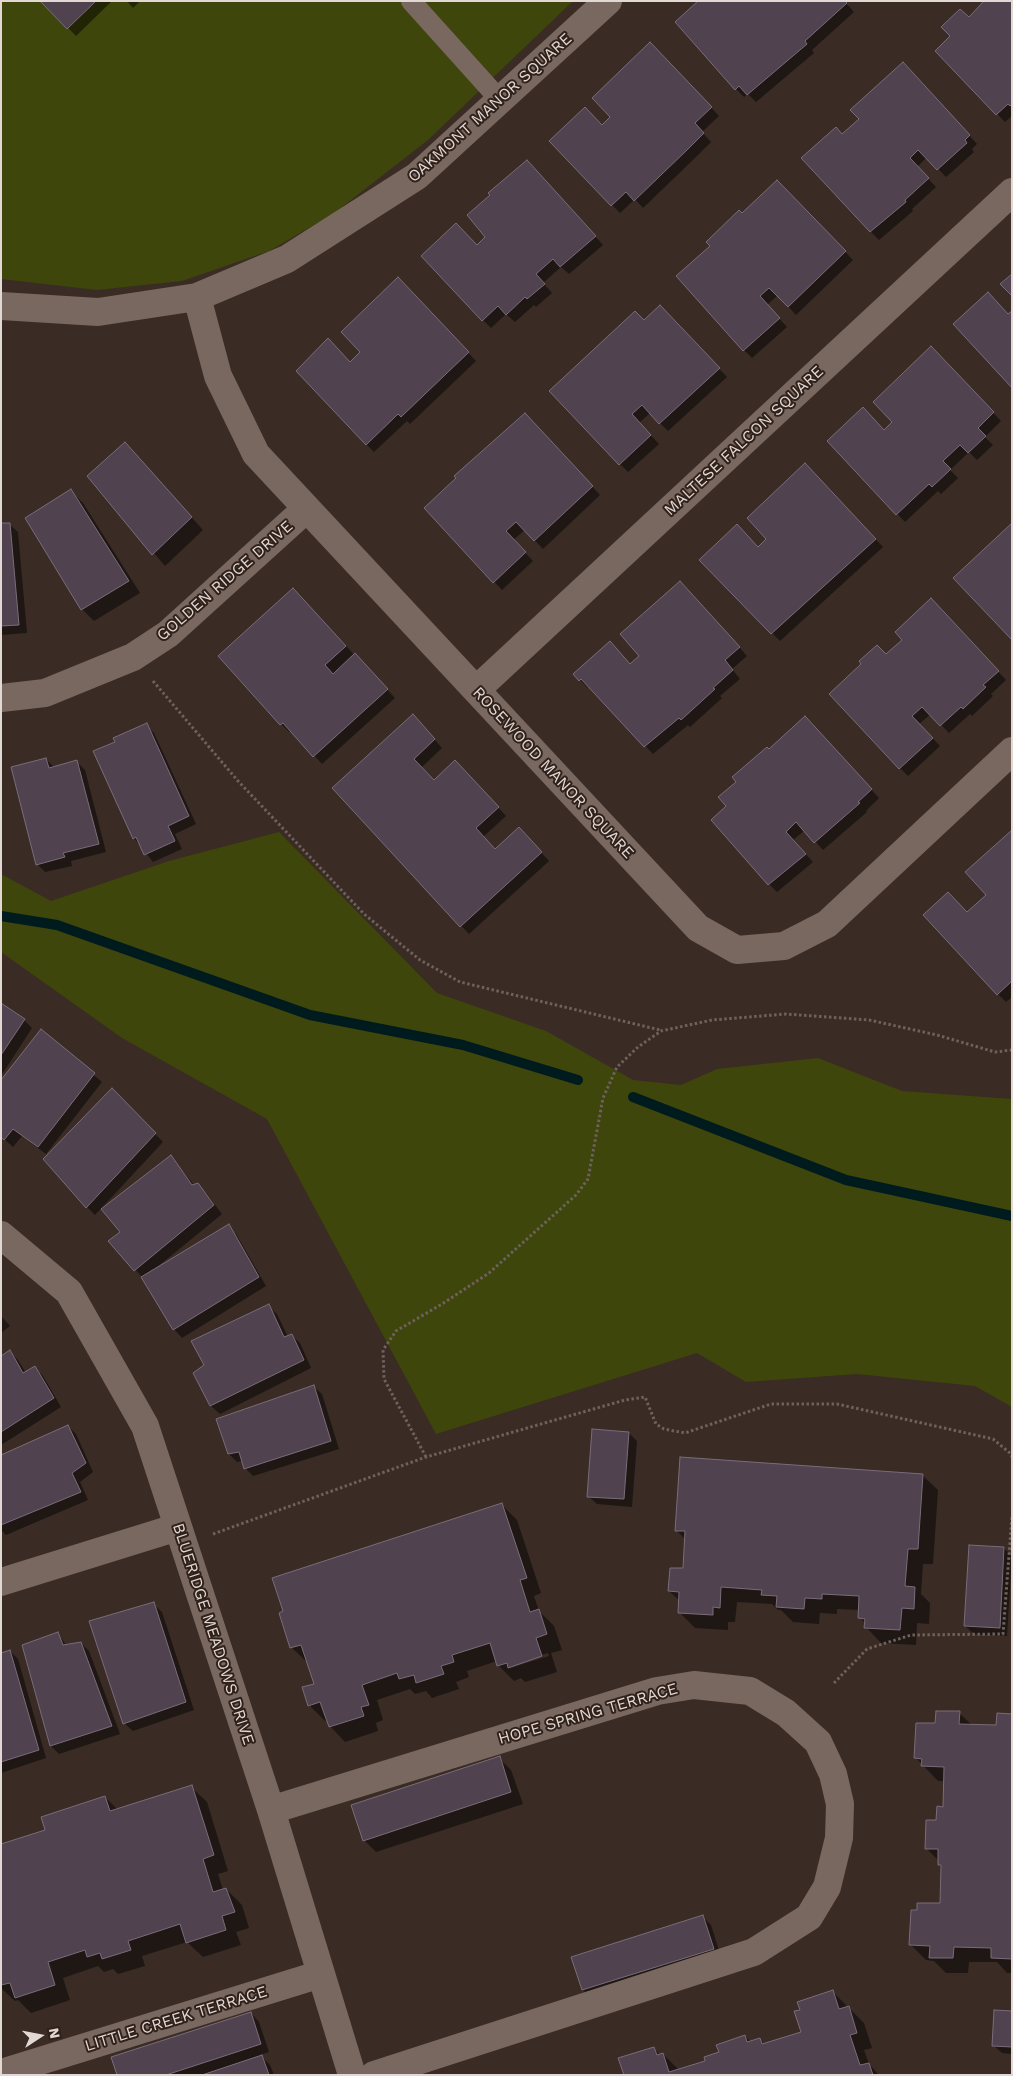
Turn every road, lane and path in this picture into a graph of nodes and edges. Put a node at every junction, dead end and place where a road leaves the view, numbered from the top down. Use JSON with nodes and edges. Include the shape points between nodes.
{"nodes":[{"id":1,"x":411,"y":1,"type":"edge"},
{"id":2,"x":608,"y":1,"type":"edge"},
{"id":3,"x":500,"y":100,"type":"junction"},
{"id":4,"x":1012,"y":192,"type":"edge"},
{"id":5,"x":197,"y":297,"type":"junction"},
{"id":6,"x":1,"y":306,"type":"edge"},
{"id":7,"x":306,"y":509,"type":"junction"},
{"id":8,"x":133,"y":657,"type":"junction"},
{"id":9,"x":476,"y":690,"type":"junction"},
{"id":10,"x":1,"y":698,"type":"edge"},
{"id":11,"x":1012,"y":751,"type":"edge"},
{"id":12,"x":661,"y":1031,"type":"junction"},
{"id":13,"x":1012,"y":1050,"type":"edge"},
{"id":14,"x":1,"y":1235,"type":"edge"},
{"id":15,"x":426,"y":1457,"type":"junction"},
{"id":16,"x":1012,"y":1457,"type":"edge"},
{"id":17,"x":1012,"y":1516,"type":"edge"},
{"id":18,"x":181,"y":1536,"type":"junction"},
{"id":19,"x":1,"y":1582,"type":"edge"},
{"id":20,"x":834,"y":1684,"type":"dead end"},
{"id":21,"x":271,"y":1810,"type":"junction"},
{"id":22,"x":321,"y":1974,"type":"junction"},
{"id":23,"x":1,"y":2073,"type":"edge"},
{"id":24,"x":352,"y":2075,"type":"edge"},
{"id":25,"x":374,"y":2075,"type":"edge"}],
"edges":[{"from":1,"to":3,"type":"lane"},
{"from":2,"to":3,"type":"street","name":"OAKMONT MANOR SQUARE"},
{"from":3,"to":5,"type":"street","name":"OAKMONT MANOR SQUARE","via":[[417,176],[287,259]]},
{"from":4,"to":9,"type":"street","name":"MALTESE FALCON SQUARE"},
{"from":5,"to":6,"type":"street","name":"OAKMONT MANOR SQUARE","via":[[98,312]]},
{"from":5,"to":7,"type":"street","name":"ROSEWOOD MANOR SQUARE","via":[[218,376],[256,454]]},
{"from":7,"to":8,"type":"street","name":"GOLDEN RIDGE DRIVE","via":[[168,634]]},
{"from":7,"to":9,"type":"street","name":"ROSEWOOD MANOR SQUARE"},
{"from":8,"to":10,"type":"street","name":"GOLDEN RIDGE DRIVE","via":[[45,693]]},
{"from":8,"to":12,"type":"path","via":[[238,781],[364,914],[420,960],[460,982]]},
{"from":9,"to":11,"type":"street","name":"ROSEWOOD MANOR SQUARE","via":[[698,928],[737,950],[784,946],[827,924]]},
{"from":12,"to":13,"type":"path","via":[[712,1020],[786,1014],[869,1020],[995,1052]]},
{"from":12,"to":15,"type":"path","via":[[617,1067],[603,1098],[588,1179],[576,1195],[489,1273],[396,1331],[383,1350],[384,1379]]},
{"from":14,"to":18,"type":"street","name":"BLUERIDGE MEADOWS DRIVE","via":[[69,1292],[145,1426]]},
{"from":15,"to":16,"type":"path","via":[[645,1397],[656,1424],[685,1433],[771,1404],[837,1404],[993,1439]]},
{"from":15,"to":18,"type":"path"},
{"from":17,"to":20,"type":"path","via":[[1003,1634],[911,1636],[867,1649]]},
{"from":18,"to":19,"type":"street"},
{"from":18,"to":21,"type":"street","name":"BLUERIDGE MEADOWS DRIVE"},
{"from":21,"to":22,"type":"street","name":"BLUERIDGE MEADOWS DRIVE"},
{"from":21,"to":25,"type":"street","name":"HOPE SPRING TERRACE","via":[[657,1691],[694,1685],[750,1691],[786,1713],[818,1742],[833,1774],[840,1804],[839,1838],[828,1887],[809,1917],[754,1952]]},
{"from":22,"to":23,"type":"street","name":"LITTLE CREEK TERRACE"},
{"from":22,"to":24,"type":"street","name":"BLUERIDGE MEADOWS DRIVE"}]}
